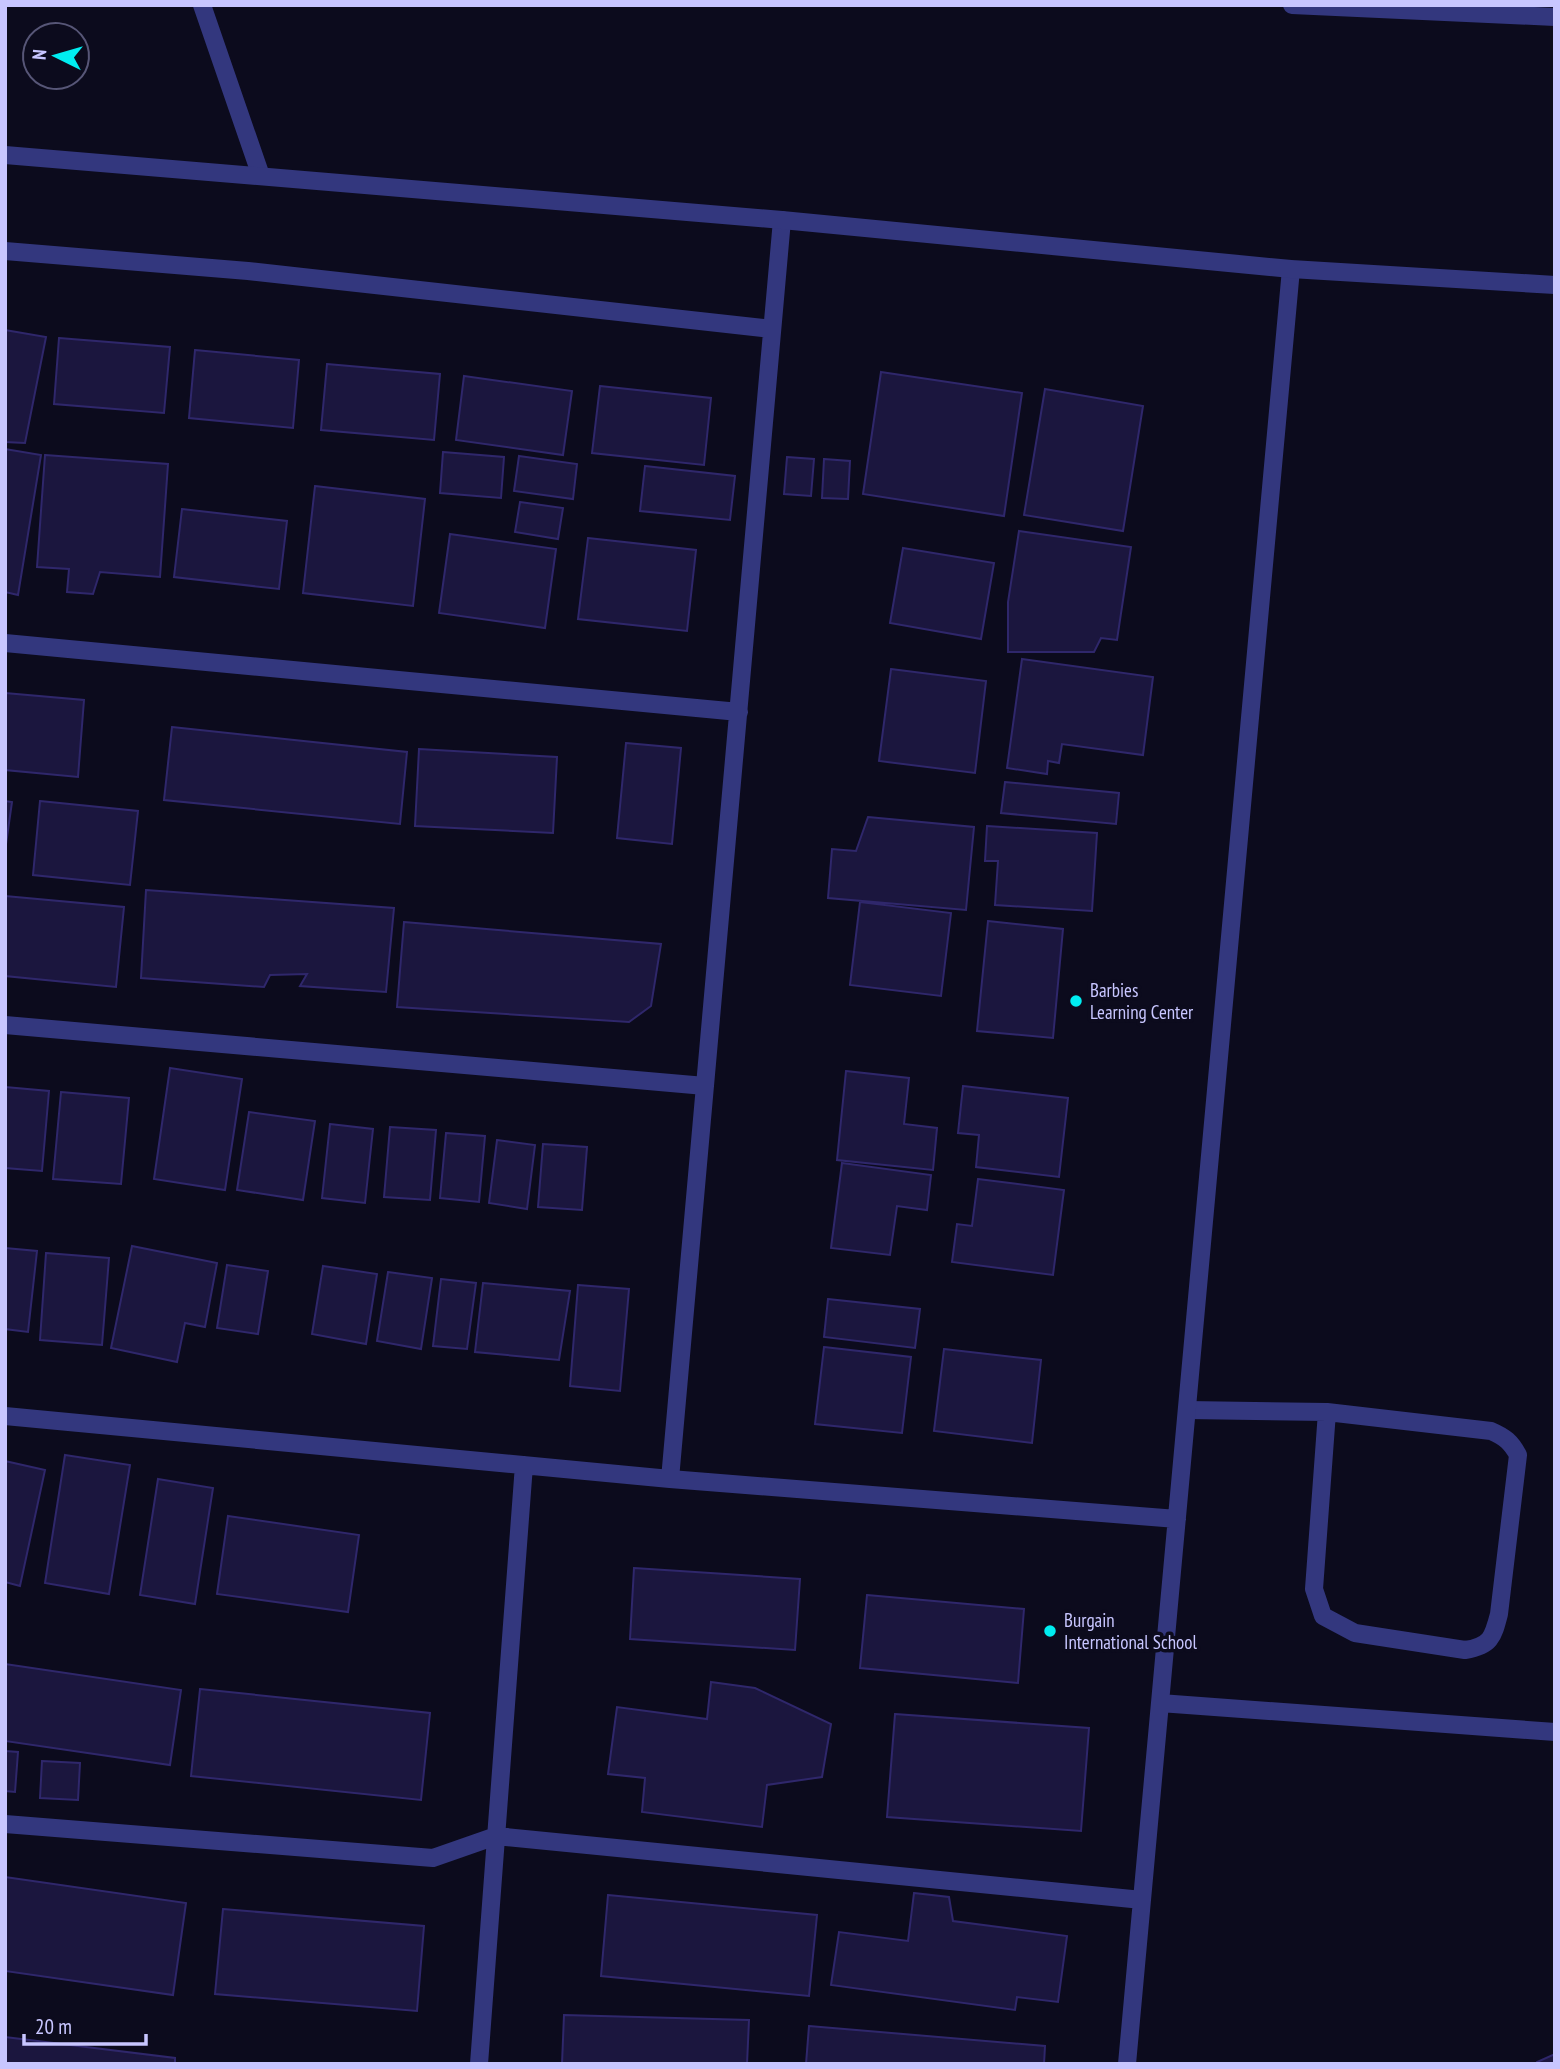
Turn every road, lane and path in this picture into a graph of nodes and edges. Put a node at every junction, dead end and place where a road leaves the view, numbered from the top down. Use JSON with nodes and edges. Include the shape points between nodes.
{"nodes":[{"id":1,"x":202,"y":5,"type":"edge"},
{"id":2,"x":1300,"y":6,"type":"edge"},
{"id":3,"x":1555,"y":17,"type":"edge"},
{"id":4,"x":5,"y":155,"type":"edge"},
{"id":5,"x":261,"y":176,"type":"junction"},
{"id":6,"x":782,"y":220,"type":"junction"},
{"id":7,"x":5,"y":251,"type":"edge"},
{"id":8,"x":1291,"y":268,"type":"junction"},
{"id":9,"x":1555,"y":285,"type":"edge"},
{"id":10,"x":772,"y":329,"type":"junction"},
{"id":11,"x":5,"y":643,"type":"edge"},
{"id":12,"x":739,"y":712,"type":"junction"},
{"id":13,"x":5,"y":1025,"type":"edge"},
{"id":14,"x":705,"y":1086,"type":"junction"},
{"id":15,"x":1187,"y":1410,"type":"junction"},
{"id":16,"x":1327,"y":1412,"type":"junction"},
{"id":17,"x":5,"y":1416,"type":"edge"},
{"id":18,"x":524,"y":1465,"type":"junction"},
{"id":19,"x":670,"y":1479,"type":"junction"},
{"id":20,"x":1177,"y":1519,"type":"junction"},
{"id":21,"x":1160,"y":1703,"type":"junction"},
{"id":22,"x":1555,"y":1732,"type":"edge"},
{"id":23,"x":5,"y":1824,"type":"edge"},
{"id":24,"x":496,"y":1836,"type":"junction"},
{"id":25,"x":1142,"y":1900,"type":"junction"},
{"id":26,"x":479,"y":2064,"type":"edge"},
{"id":27,"x":1127,"y":2064,"type":"edge"}],
"edges":[{"from":1,"to":5,"type":"street"},
{"from":2,"to":3,"type":"street"},
{"from":4,"to":5,"type":"street"},
{"from":5,"to":6,"type":"street"},
{"from":6,"to":8,"type":"street"},
{"from":6,"to":10,"type":"street"},
{"from":7,"to":10,"type":"street","via":[[248,271]]},
{"from":8,"to":9,"type":"street"},
{"from":8,"to":15,"type":"street"},
{"from":10,"to":12,"type":"street"},
{"from":11,"to":12,"type":"street"},
{"from":12,"to":14,"type":"street"},
{"from":13,"to":14,"type":"street"},
{"from":14,"to":19,"type":"street"},
{"from":15,"to":16,"type":"street"},
{"from":15,"to":20,"type":"street"},
{"from":16,"to":16,"type":"street","via":[[1314,1589],[1323,1616],[1355,1633],[1465,1650],[1480,1648],[1493,1637],[1499,1614],[1518,1455],[1511,1443],[1491,1431]]},
{"from":17,"to":18,"type":"street"},
{"from":18,"to":19,"type":"street"},
{"from":18,"to":24,"type":"street"},
{"from":19,"to":20,"type":"street"},
{"from":20,"to":21,"type":"street"},
{"from":21,"to":22,"type":"street"},
{"from":21,"to":25,"type":"street"},
{"from":23,"to":24,"type":"street","via":[[433,1858]]},
{"from":24,"to":25,"type":"street"},
{"from":24,"to":26,"type":"street"},
{"from":25,"to":27,"type":"street"}]}
